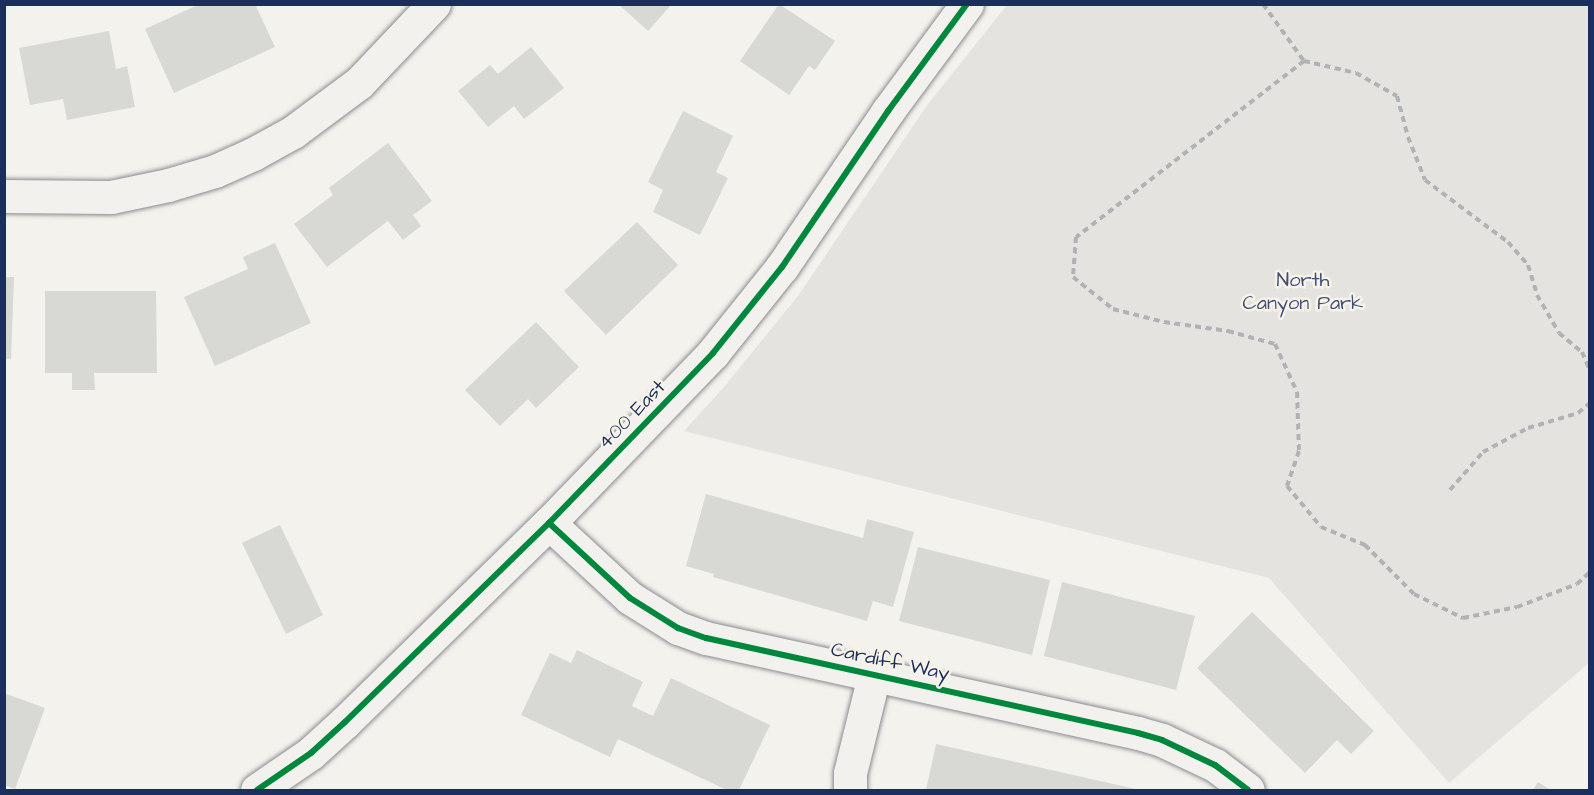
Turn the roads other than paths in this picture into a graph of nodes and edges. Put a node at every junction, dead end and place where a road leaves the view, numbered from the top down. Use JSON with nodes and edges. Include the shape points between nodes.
{"nodes":[{"id":1,"x":434,"y":4,"type":"edge"},
{"id":2,"x":967,"y":4,"type":"edge"},
{"id":3,"x":4,"y":196,"type":"edge"},
{"id":4,"x":549,"y":523,"type":"junction"},
{"id":5,"x":874,"y":675,"type":"junction"},
{"id":6,"x":257,"y":790,"type":"edge"},
{"id":7,"x":850,"y":790,"type":"edge"},
{"id":8,"x":1248,"y":790,"type":"edge"}],
"edges":[{"from":1,"to":3,"type":"street","via":[[359,83],[292,132],[253,154],[187,180],[111,197]]},
{"from":2,"to":4,"type":"street","name":"400 East","via":[[741,320],[675,396]]},
{"from":4,"to":5,"type":"street","name":"Cardiff Way","via":[[630,598],[678,628],[706,638]]},
{"from":4,"to":6,"type":"street","name":"400 East","via":[[345,722],[311,753]]},
{"from":5,"to":7,"type":"street","via":[[850,773]]},
{"from":5,"to":8,"type":"street","name":"Cardiff Way","via":[[1162,740],[1215,765]]}]}
